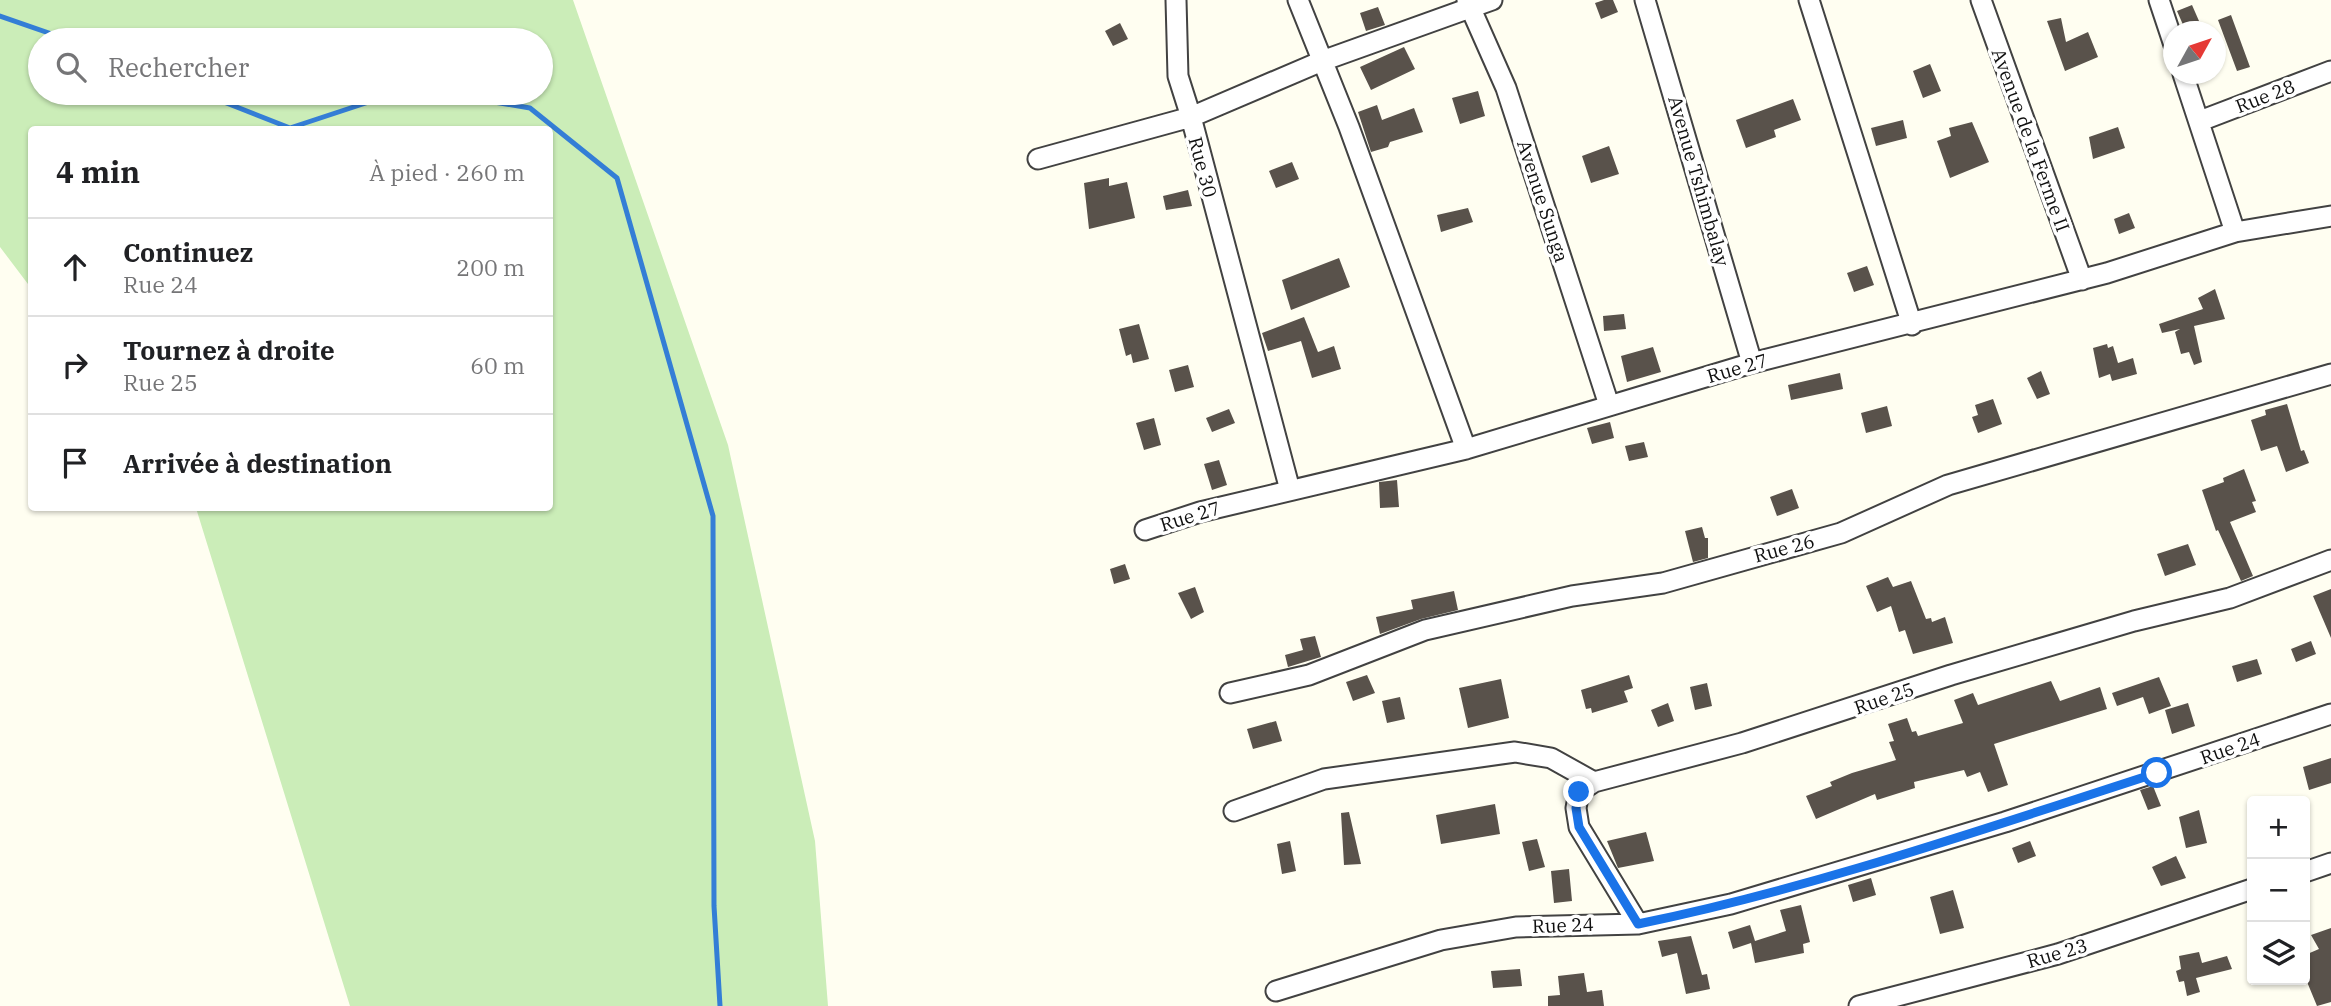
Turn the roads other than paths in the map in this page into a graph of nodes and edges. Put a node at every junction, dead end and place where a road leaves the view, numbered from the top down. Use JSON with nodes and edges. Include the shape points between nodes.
{"nodes":[{"id":1,"x":1176,"y":0,"type":"edge"},
{"id":2,"x":1298,"y":0,"type":"edge"},
{"id":3,"x":1492,"y":0,"type":"edge"},
{"id":4,"x":1645,"y":0,"type":"edge"},
{"id":5,"x":1809,"y":0,"type":"edge"},
{"id":6,"x":1981,"y":0,"type":"edge"},
{"id":7,"x":2159,"y":0,"type":"edge"},
{"id":8,"x":1468,"y":3,"type":"edge"},
{"id":9,"x":2166,"y":21,"type":"edge"},
{"id":10,"x":1322,"y":61,"type":"junction"},
{"id":11,"x":2331,"y":71,"type":"edge"},
{"id":12,"x":2187,"y":84,"type":"edge"},
{"id":13,"x":1191,"y":117,"type":"junction"},
{"id":14,"x":2200,"y":121,"type":"junction"},
{"id":15,"x":1038,"y":159,"type":"dead end"},
{"id":16,"x":2331,"y":216,"type":"edge"},
{"id":17,"x":2235,"y":232,"type":"junction"},
{"id":18,"x":2082,"y":280,"type":"junction"},
{"id":19,"x":1912,"y":325,"type":"junction"},
{"id":20,"x":1752,"y":363,"type":"junction"},
{"id":21,"x":2331,"y":374,"type":"edge"},
{"id":22,"x":1609,"y":405,"type":"junction"},
{"id":23,"x":1466,"y":449,"type":"junction"},
{"id":24,"x":1290,"y":489,"type":"junction"},
{"id":25,"x":1145,"y":530,"type":"dead end"},
{"id":26,"x":2331,"y":560,"type":"edge"},
{"id":27,"x":1230,"y":694,"type":"dead end"},
{"id":28,"x":2331,"y":714,"type":"edge"},
{"id":29,"x":1594,"y":782,"type":"junction"},
{"id":30,"x":1234,"y":811,"type":"dead end"},
{"id":31,"x":2331,"y":863,"type":"edge"},
{"id":32,"x":2310,"y":870,"type":"edge"},
{"id":33,"x":2247,"y":891,"type":"edge"},
{"id":34,"x":1638,"y":924,"type":"junction"},
{"id":35,"x":1276,"y":991,"type":"dead end"},
{"id":36,"x":1859,"y":1006,"type":"edge"}],
"edges":[{"from":1,"to":13,"type":"street","via":[[1178,76]]},
{"from":2,"to":10,"type":"street"},
{"from":3,"to":8,"type":"street","name":"Rue 30"},
{"from":4,"to":20,"type":"street","name":"Avenue Tshimbalay"},
{"from":5,"to":19,"type":"street"},
{"from":6,"to":18,"type":"street","name":"Avenue de la Ferme II"},
{"from":7,"to":9,"type":"street"},
{"from":8,"to":10,"type":"street","name":"Rue 30"},
{"from":8,"to":22,"type":"street","name":"Avenue Sunga","via":[[1506,88]]},
{"from":10,"to":13,"type":"street","name":"Rue 30"},
{"from":10,"to":23,"type":"street"},
{"from":11,"to":14,"type":"street","name":"Rue 28"},
{"from":12,"to":14,"type":"street"},
{"from":13,"to":15,"type":"street"},
{"from":13,"to":24,"type":"street","name":"Rue 30"},
{"from":14,"to":17,"type":"street"},
{"from":16,"to":17,"type":"street","name":"Rue 27"},
{"from":17,"to":18,"type":"street","name":"Rue 27"},
{"from":18,"to":19,"type":"street","name":"Rue 27"},
{"from":19,"to":20,"type":"street","name":"Rue 27"},
{"from":20,"to":22,"type":"street","name":"Rue 27"},
{"from":21,"to":27,"type":"street","name":"Rue 26","via":[[1948,485],[1840,533],[1664,583],[1572,596],[1425,630],[1308,675]]},
{"from":22,"to":23,"type":"street","name":"Rue 27"},
{"from":23,"to":24,"type":"street","name":"Rue 27"},
{"from":24,"to":25,"type":"street","name":"Rue 27"},
{"from":26,"to":29,"type":"street","name":"Rue 25","via":[[2230,598],[2134,621],[1742,743]]},
{"from":28,"to":34,"type":"street","name":"Rue 24","via":[[2005,822],[1731,904]]},
{"from":29,"to":30,"type":"street","via":[[1551,758],[1515,752],[1324,779]]},
{"from":29,"to":34,"type":"street","via":[[1579,792],[1579,827]]},
{"from":31,"to":32,"type":"street"},
{"from":33,"to":36,"type":"street","name":"Rue 23","via":[[2058,954]]},
{"from":34,"to":35,"type":"street","name":"Rue 24","via":[[1516,927],[1441,940]]}]}
